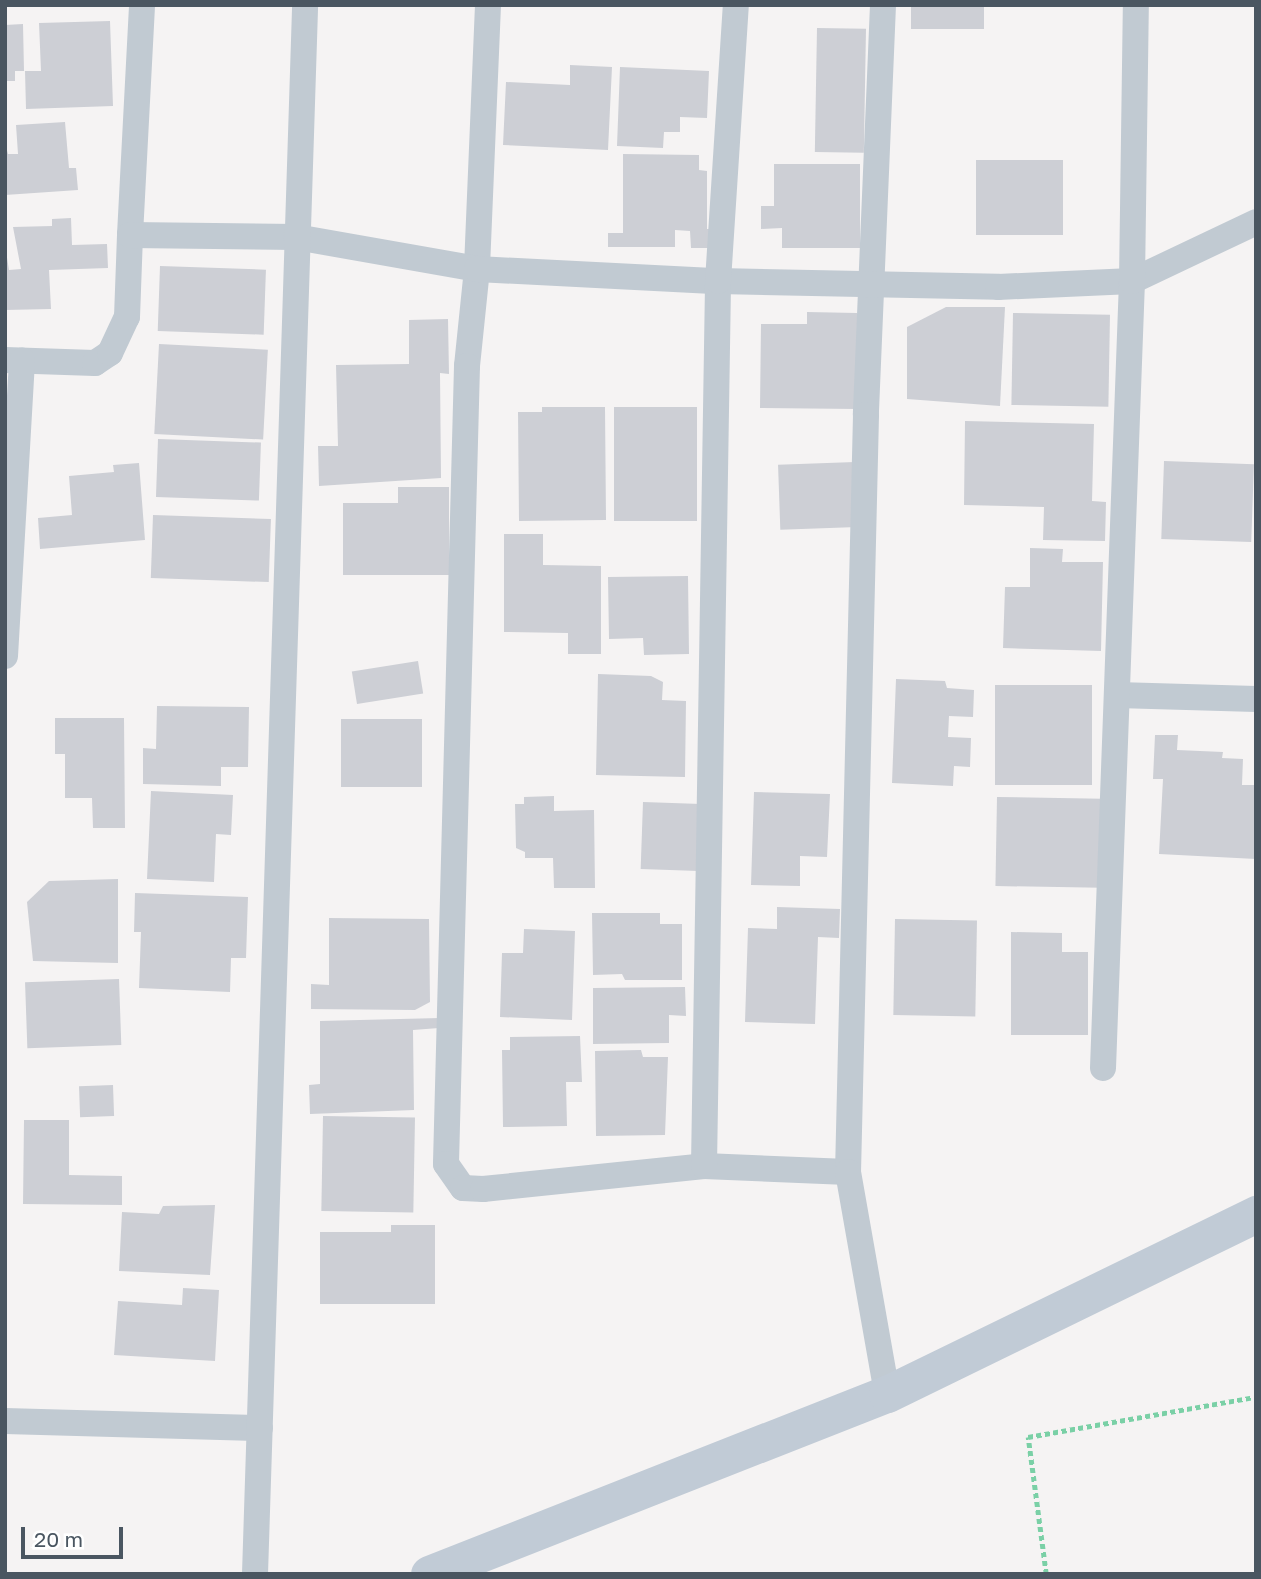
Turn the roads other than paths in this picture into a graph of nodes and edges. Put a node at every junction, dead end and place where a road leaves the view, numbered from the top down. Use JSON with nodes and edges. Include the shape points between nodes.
{"nodes":[{"id":1,"x":142,"y":5,"type":"edge"},
{"id":2,"x":305,"y":5,"type":"edge"},
{"id":3,"x":488,"y":5,"type":"edge"},
{"id":4,"x":736,"y":5,"type":"edge"},
{"id":5,"x":883,"y":5,"type":"edge"},
{"id":6,"x":1136,"y":5,"type":"edge"},
{"id":7,"x":1256,"y":222,"type":"edge"},
{"id":8,"x":130,"y":235,"type":"junction"},
{"id":9,"x":296,"y":237,"type":"junction"},
{"id":10,"x":477,"y":269,"type":"junction"},
{"id":11,"x":718,"y":281,"type":"junction"},
{"id":12,"x":873,"y":281,"type":"junction"},
{"id":13,"x":1132,"y":281,"type":"junction"},
{"id":14,"x":14,"y":360,"type":"edge"},
{"id":15,"x":5,"y":656,"type":"edge"},
{"id":16,"x":1117,"y":695,"type":"junction"},
{"id":17,"x":1256,"y":699,"type":"edge"},
{"id":18,"x":1103,"y":1068,"type":"dead end"},
{"id":19,"x":704,"y":1166,"type":"junction"},
{"id":20,"x":848,"y":1172,"type":"junction"},
{"id":21,"x":1256,"y":1214,"type":"edge"},
{"id":22,"x":887,"y":1394,"type":"junction"},
{"id":23,"x":5,"y":1421,"type":"edge"},
{"id":24,"x":260,"y":1428,"type":"junction"},
{"id":25,"x":255,"y":1574,"type":"edge"},
{"id":26,"x":429,"y":1574,"type":"edge"}],
"edges":[{"from":1,"to":8,"type":"street"},
{"from":2,"to":9,"type":"street"},
{"from":3,"to":10,"type":"street"},
{"from":4,"to":11,"type":"street"},
{"from":5,"to":12,"type":"street"},
{"from":6,"to":13,"type":"street"},
{"from":7,"to":13,"type":"street"},
{"from":8,"to":9,"type":"street"},
{"from":8,"to":14,"type":"street","via":[[127,317],[110,353],[95,363]]},
{"from":9,"to":10,"type":"street"},
{"from":9,"to":24,"type":"street"},
{"from":10,"to":11,"type":"street"},
{"from":10,"to":19,"type":"street","via":[[467,366],[446,1164],[463,1188],[483,1189]]},
{"from":11,"to":12,"type":"street"},
{"from":11,"to":19,"type":"street"},
{"from":12,"to":13,"type":"street","via":[[998,287]]},
{"from":12,"to":20,"type":"street"},
{"from":13,"to":16,"type":"street"},
{"from":14,"to":15,"type":"street"},
{"from":16,"to":17,"type":"street"},
{"from":16,"to":18,"type":"street"},
{"from":19,"to":20,"type":"street"},
{"from":20,"to":22,"type":"street"},
{"from":21,"to":22,"type":"street"},
{"from":22,"to":26,"type":"street"},
{"from":23,"to":24,"type":"street"},
{"from":24,"to":25,"type":"street"}]}
